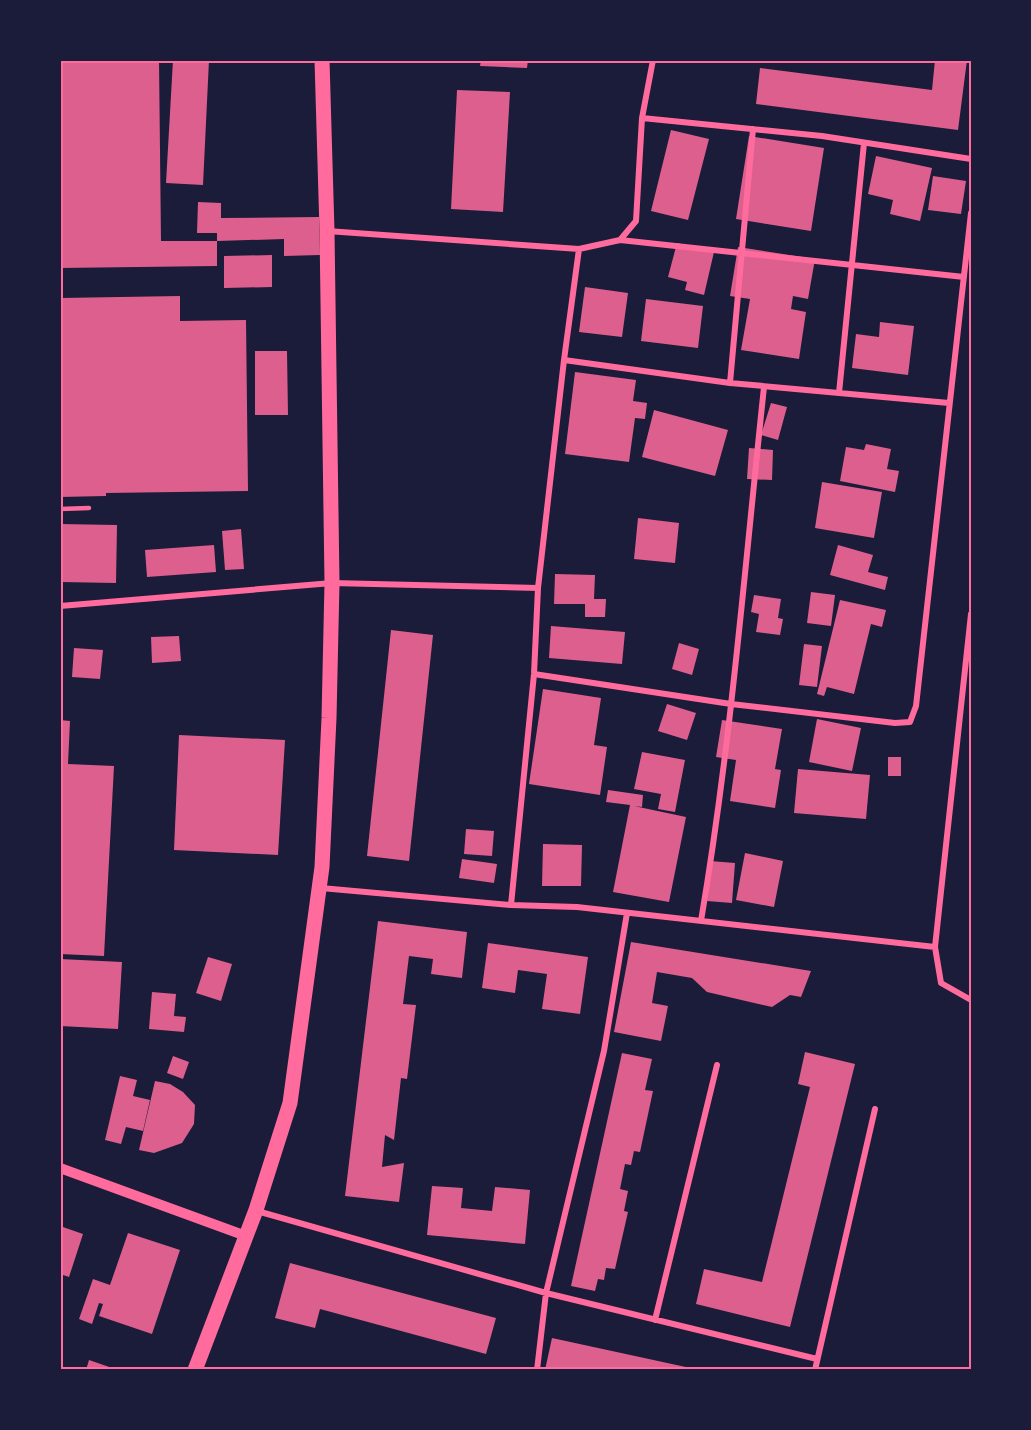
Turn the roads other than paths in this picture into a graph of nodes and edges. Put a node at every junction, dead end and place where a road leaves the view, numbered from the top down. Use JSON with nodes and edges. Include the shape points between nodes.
{"nodes":[{"id":1,"x":321,"y":60,"type":"edge"},
{"id":2,"x":653,"y":60,"type":"edge"},
{"id":3,"x":642,"y":118,"type":"junction"},
{"id":4,"x":753,"y":129,"type":"junction"},
{"id":5,"x":864,"y":143,"type":"junction"},
{"id":6,"x":971,"y":159,"type":"edge"},
{"id":7,"x":971,"y":213,"type":"edge"},
{"id":8,"x":327,"y":231,"type":"junction"},
{"id":9,"x":620,"y":240,"type":"junction"},
{"id":10,"x":579,"y":249,"type":"junction"},
{"id":11,"x":742,"y":254,"type":"junction"},
{"id":12,"x":853,"y":266,"type":"junction"},
{"id":13,"x":964,"y":277,"type":"junction"},
{"id":14,"x":564,"y":360,"type":"junction"},
{"id":15,"x":730,"y":383,"type":"junction"},
{"id":16,"x":764,"y":387,"type":"junction"},
{"id":17,"x":839,"y":393,"type":"junction"},
{"id":18,"x":949,"y":403,"type":"junction"},
{"id":19,"x":89,"y":508,"type":"dead end"},
{"id":20,"x":60,"y":509,"type":"edge"},
{"id":21,"x":332,"y":583,"type":"junction"},
{"id":22,"x":538,"y":588,"type":"junction"},
{"id":23,"x":60,"y":606,"type":"edge"},
{"id":24,"x":971,"y":614,"type":"edge"},
{"id":25,"x":968,"y":672,"type":"edge"},
{"id":26,"x":534,"y":675,"type":"junction"},
{"id":27,"x":731,"y":704,"type":"junction"},
{"id":28,"x":319,"y":888,"type":"junction"},
{"id":29,"x":511,"y":905,"type":"junction"},
{"id":30,"x":627,"y":913,"type":"junction"},
{"id":31,"x":701,"y":921,"type":"junction"},
{"id":32,"x":935,"y":947,"type":"junction"},
{"id":33,"x":971,"y":1000,"type":"edge"},
{"id":34,"x":717,"y":1065,"type":"dead end"},
{"id":35,"x":875,"y":1108,"type":"dead end"},
{"id":36,"x":60,"y":1168,"type":"edge"},
{"id":37,"x":256,"y":1210,"type":"junction"},
{"id":38,"x":246,"y":1236,"type":"junction"},
{"id":39,"x":546,"y":1293,"type":"junction"},
{"id":40,"x":656,"y":1320,"type":"junction"},
{"id":41,"x":817,"y":1359,"type":"junction"},
{"id":42,"x":195,"y":1370,"type":"edge"},
{"id":43,"x":537,"y":1370,"type":"edge"},
{"id":44,"x":815,"y":1370,"type":"edge"}],
"edges":[{"from":1,"to":8,"type":"main road"},
{"from":2,"to":3,"type":"street"},
{"from":3,"to":4,"type":"street"},
{"from":3,"to":9,"type":"street","via":[[636,221]]},
{"from":4,"to":5,"type":"street"},
{"from":4,"to":11,"type":"street"},
{"from":5,"to":6,"type":"street"},
{"from":5,"to":12,"type":"street"},
{"from":7,"to":13,"type":"street"},
{"from":8,"to":10,"type":"street"},
{"from":8,"to":21,"type":"main road"},
{"from":9,"to":10,"type":"street"},
{"from":9,"to":11,"type":"street"},
{"from":10,"to":14,"type":"street"},
{"from":11,"to":12,"type":"street"},
{"from":11,"to":15,"type":"street"},
{"from":12,"to":13,"type":"street"},
{"from":12,"to":17,"type":"street"},
{"from":13,"to":18,"type":"street"},
{"from":14,"to":15,"type":"street"},
{"from":14,"to":22,"type":"street"},
{"from":15,"to":16,"type":"street"},
{"from":16,"to":17,"type":"street"},
{"from":16,"to":27,"type":"street"},
{"from":17,"to":18,"type":"street"},
{"from":18,"to":27,"type":"street","via":[[916,706],[910,722]]},
{"from":19,"to":20,"type":"lane"},
{"from":21,"to":22,"type":"street"},
{"from":21,"to":23,"type":"street"},
{"from":21,"to":28,"type":"main road"},
{"from":22,"to":26,"type":"street"},
{"from":24,"to":25,"type":"street"},
{"from":25,"to":32,"type":"street"},
{"from":26,"to":27,"type":"street"},
{"from":26,"to":29,"type":"street"},
{"from":27,"to":31,"type":"street"},
{"from":28,"to":29,"type":"street"},
{"from":28,"to":37,"type":"main road","via":[[290,1103]]},
{"from":29,"to":30,"type":"street"},
{"from":30,"to":31,"type":"street"},
{"from":30,"to":39,"type":"street","via":[[604,1052]]},
{"from":31,"to":32,"type":"street"},
{"from":32,"to":33,"type":"street","via":[[941,983]]},
{"from":34,"to":40,"type":"street"},
{"from":35,"to":41,"type":"street"},
{"from":36,"to":38,"type":"street"},
{"from":37,"to":38,"type":"main road"},
{"from":37,"to":39,"type":"street"},
{"from":38,"to":42,"type":"main road"},
{"from":39,"to":40,"type":"street"},
{"from":39,"to":43,"type":"street"},
{"from":40,"to":41,"type":"street"},
{"from":41,"to":44,"type":"street"}]}
